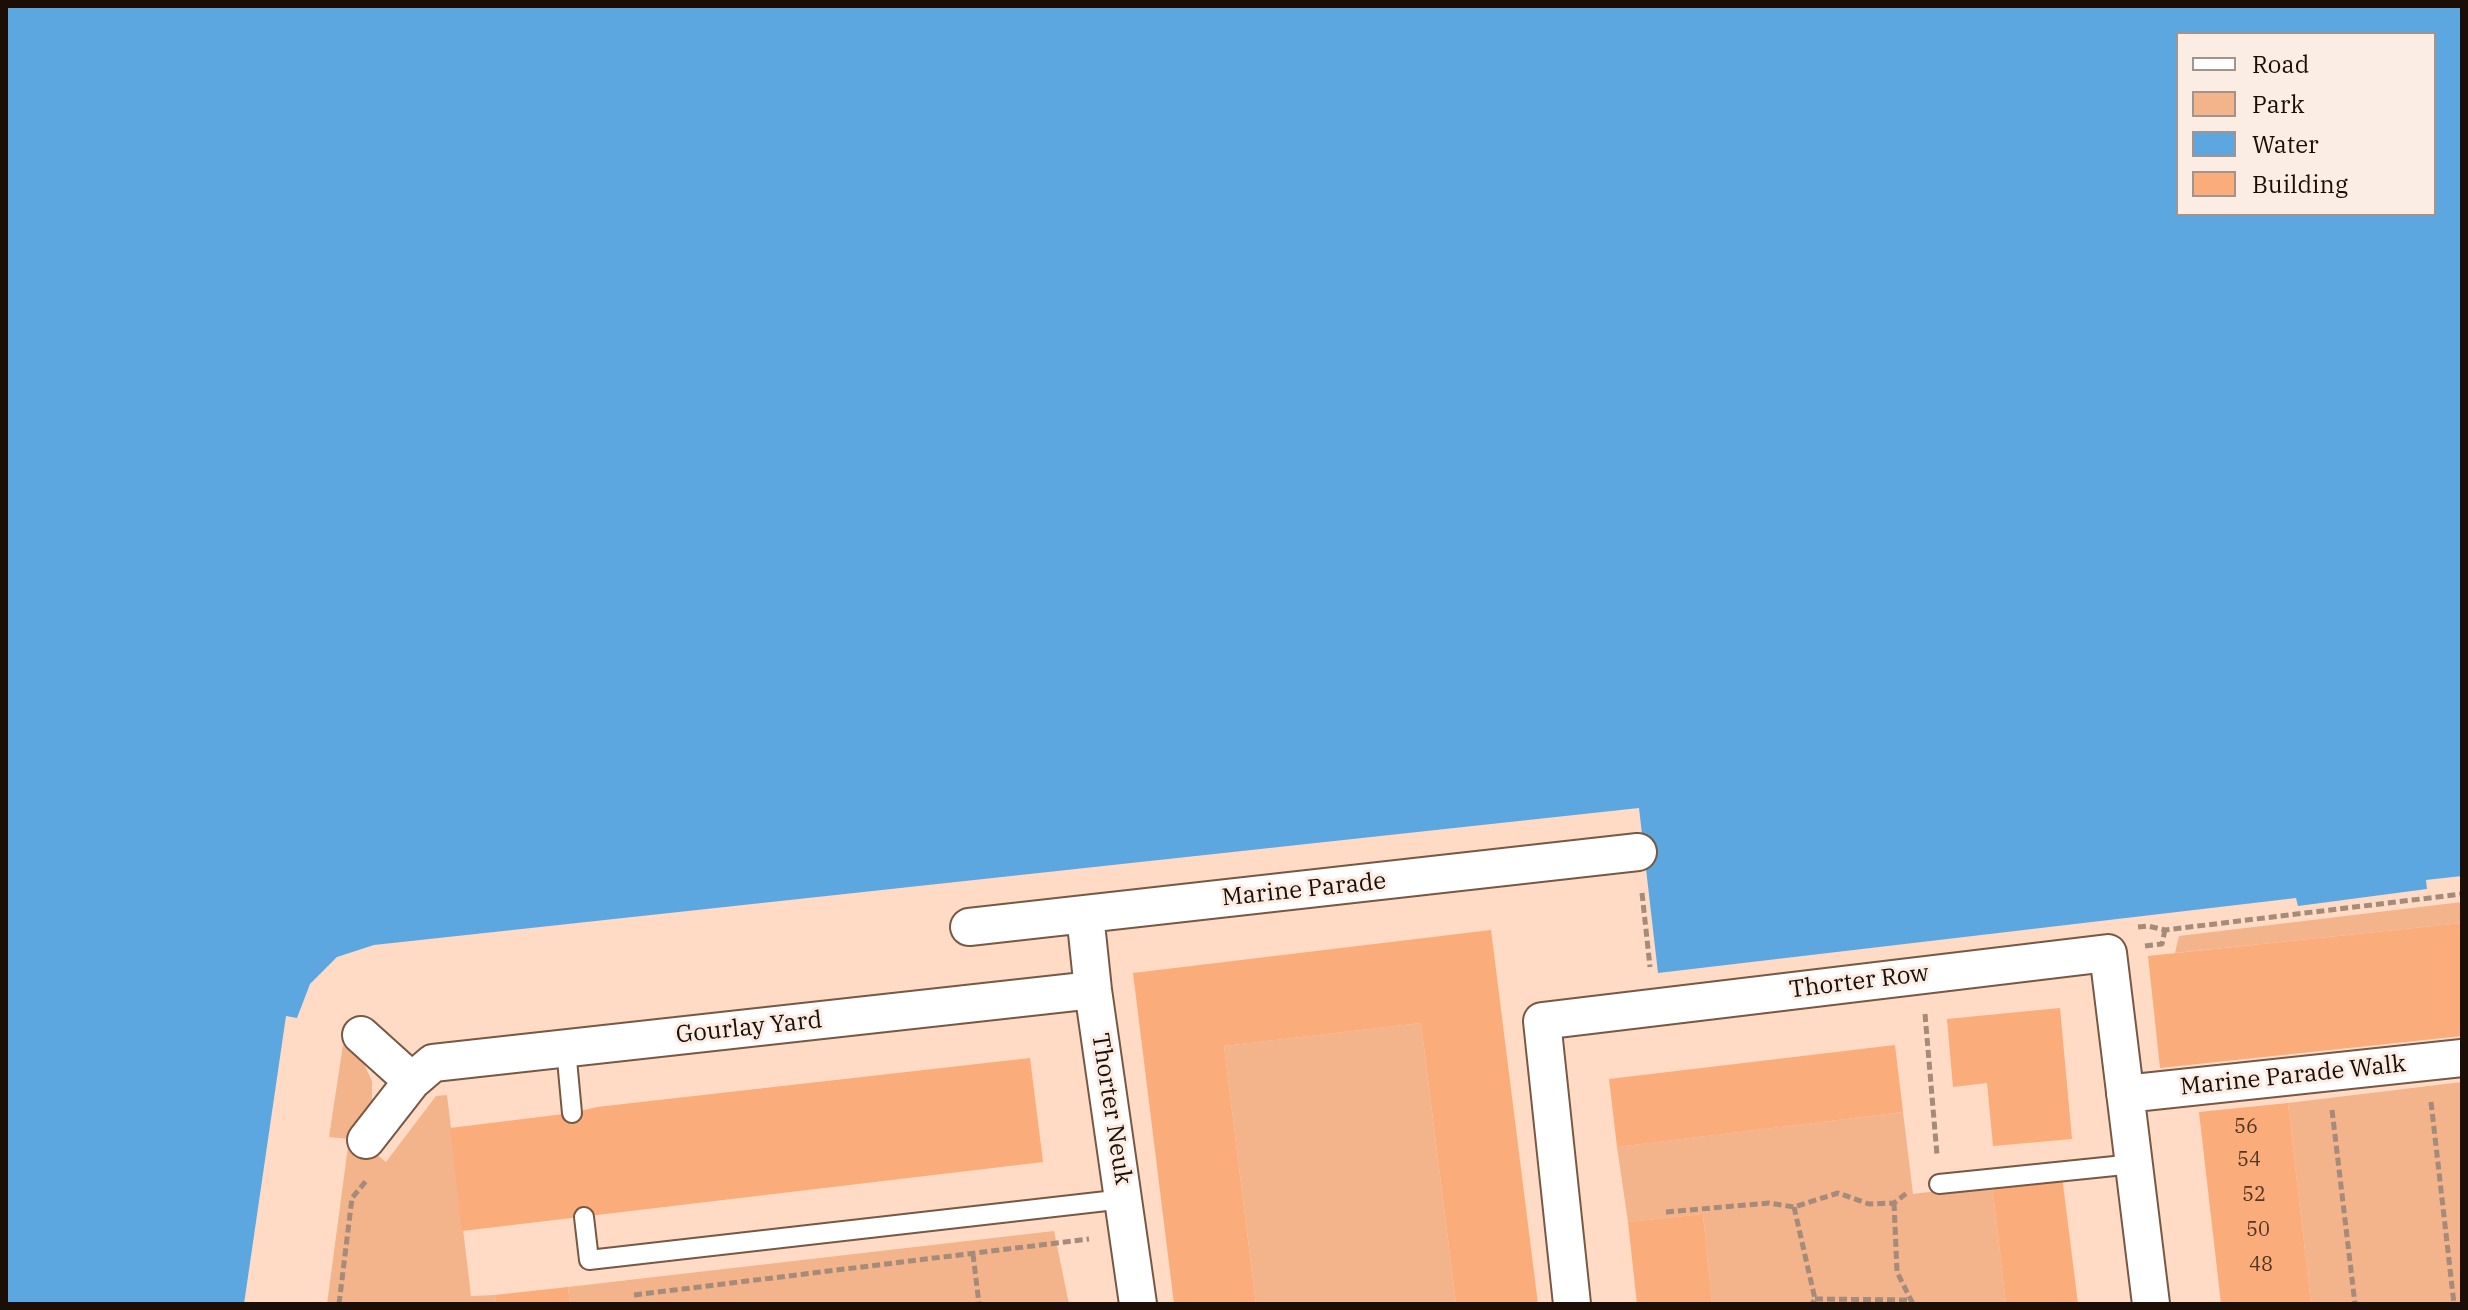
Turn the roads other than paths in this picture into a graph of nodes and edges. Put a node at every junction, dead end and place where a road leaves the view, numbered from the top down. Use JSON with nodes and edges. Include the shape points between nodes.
{"nodes":[{"id":1,"x":1638,"y":852,"type":"dead end"},
{"id":2,"x":1085,"y":914,"type":"junction"},
{"id":3,"x":969,"y":927,"type":"dead end"},
{"id":4,"x":1093,"y":990,"type":"junction"},
{"id":5,"x":361,"y":1035,"type":"dead end"},
{"id":6,"x":566,"y":1049,"type":"junction"},
{"id":7,"x":2462,"y":1058,"type":"edge"},
{"id":8,"x":412,"y":1081,"type":"junction"},
{"id":9,"x":2125,"y":1094,"type":"junction"},
{"id":10,"x":572,"y":1113,"type":"dead end"},
{"id":11,"x":366,"y":1140,"type":"road end"},
{"id":12,"x":2134,"y":1164,"type":"junction"},
{"id":13,"x":1939,"y":1184,"type":"road end"},
{"id":14,"x":1127,"y":1216,"type":"junction"},
{"id":15,"x":584,"y":1217,"type":"dead end"},
{"id":16,"x":1138,"y":1304,"type":"edge"},
{"id":17,"x":1572,"y":1304,"type":"edge"},
{"id":18,"x":2151,"y":1304,"type":"edge"}],
"edges":[{"from":1,"to":2,"type":"street","name":"Marine Parade"},
{"from":2,"to":3,"type":"street","name":"Marine Parade"},
{"from":2,"to":4,"type":"street","name":"Thorter Neuk"},
{"from":4,"to":6,"type":"street","name":"Gourlay Yard"},
{"from":4,"to":14,"type":"street","name":"Thorter Neuk"},
{"from":5,"to":8,"type":"street"},
{"from":6,"to":8,"type":"street","name":"Gourlay Yard","via":[[433,1063]]},
{"from":6,"to":10,"type":"lane"},
{"from":7,"to":9,"type":"street","name":"Marine Parade Walk"},
{"from":8,"to":11,"type":"street","name":"Gourlay Yard"},
{"from":9,"to":12,"type":"street","name":"Thorter Row"},
{"from":9,"to":17,"type":"street","name":"Thorter Row","via":[[2108,953],[1542,1021]]},
{"from":12,"to":13,"type":"lane"},
{"from":12,"to":18,"type":"street","name":"Thorter Row"},
{"from":14,"to":15,"type":"lane","via":[[589,1260]]},
{"from":14,"to":16,"type":"street","name":"Thorter Neuk"}]}
